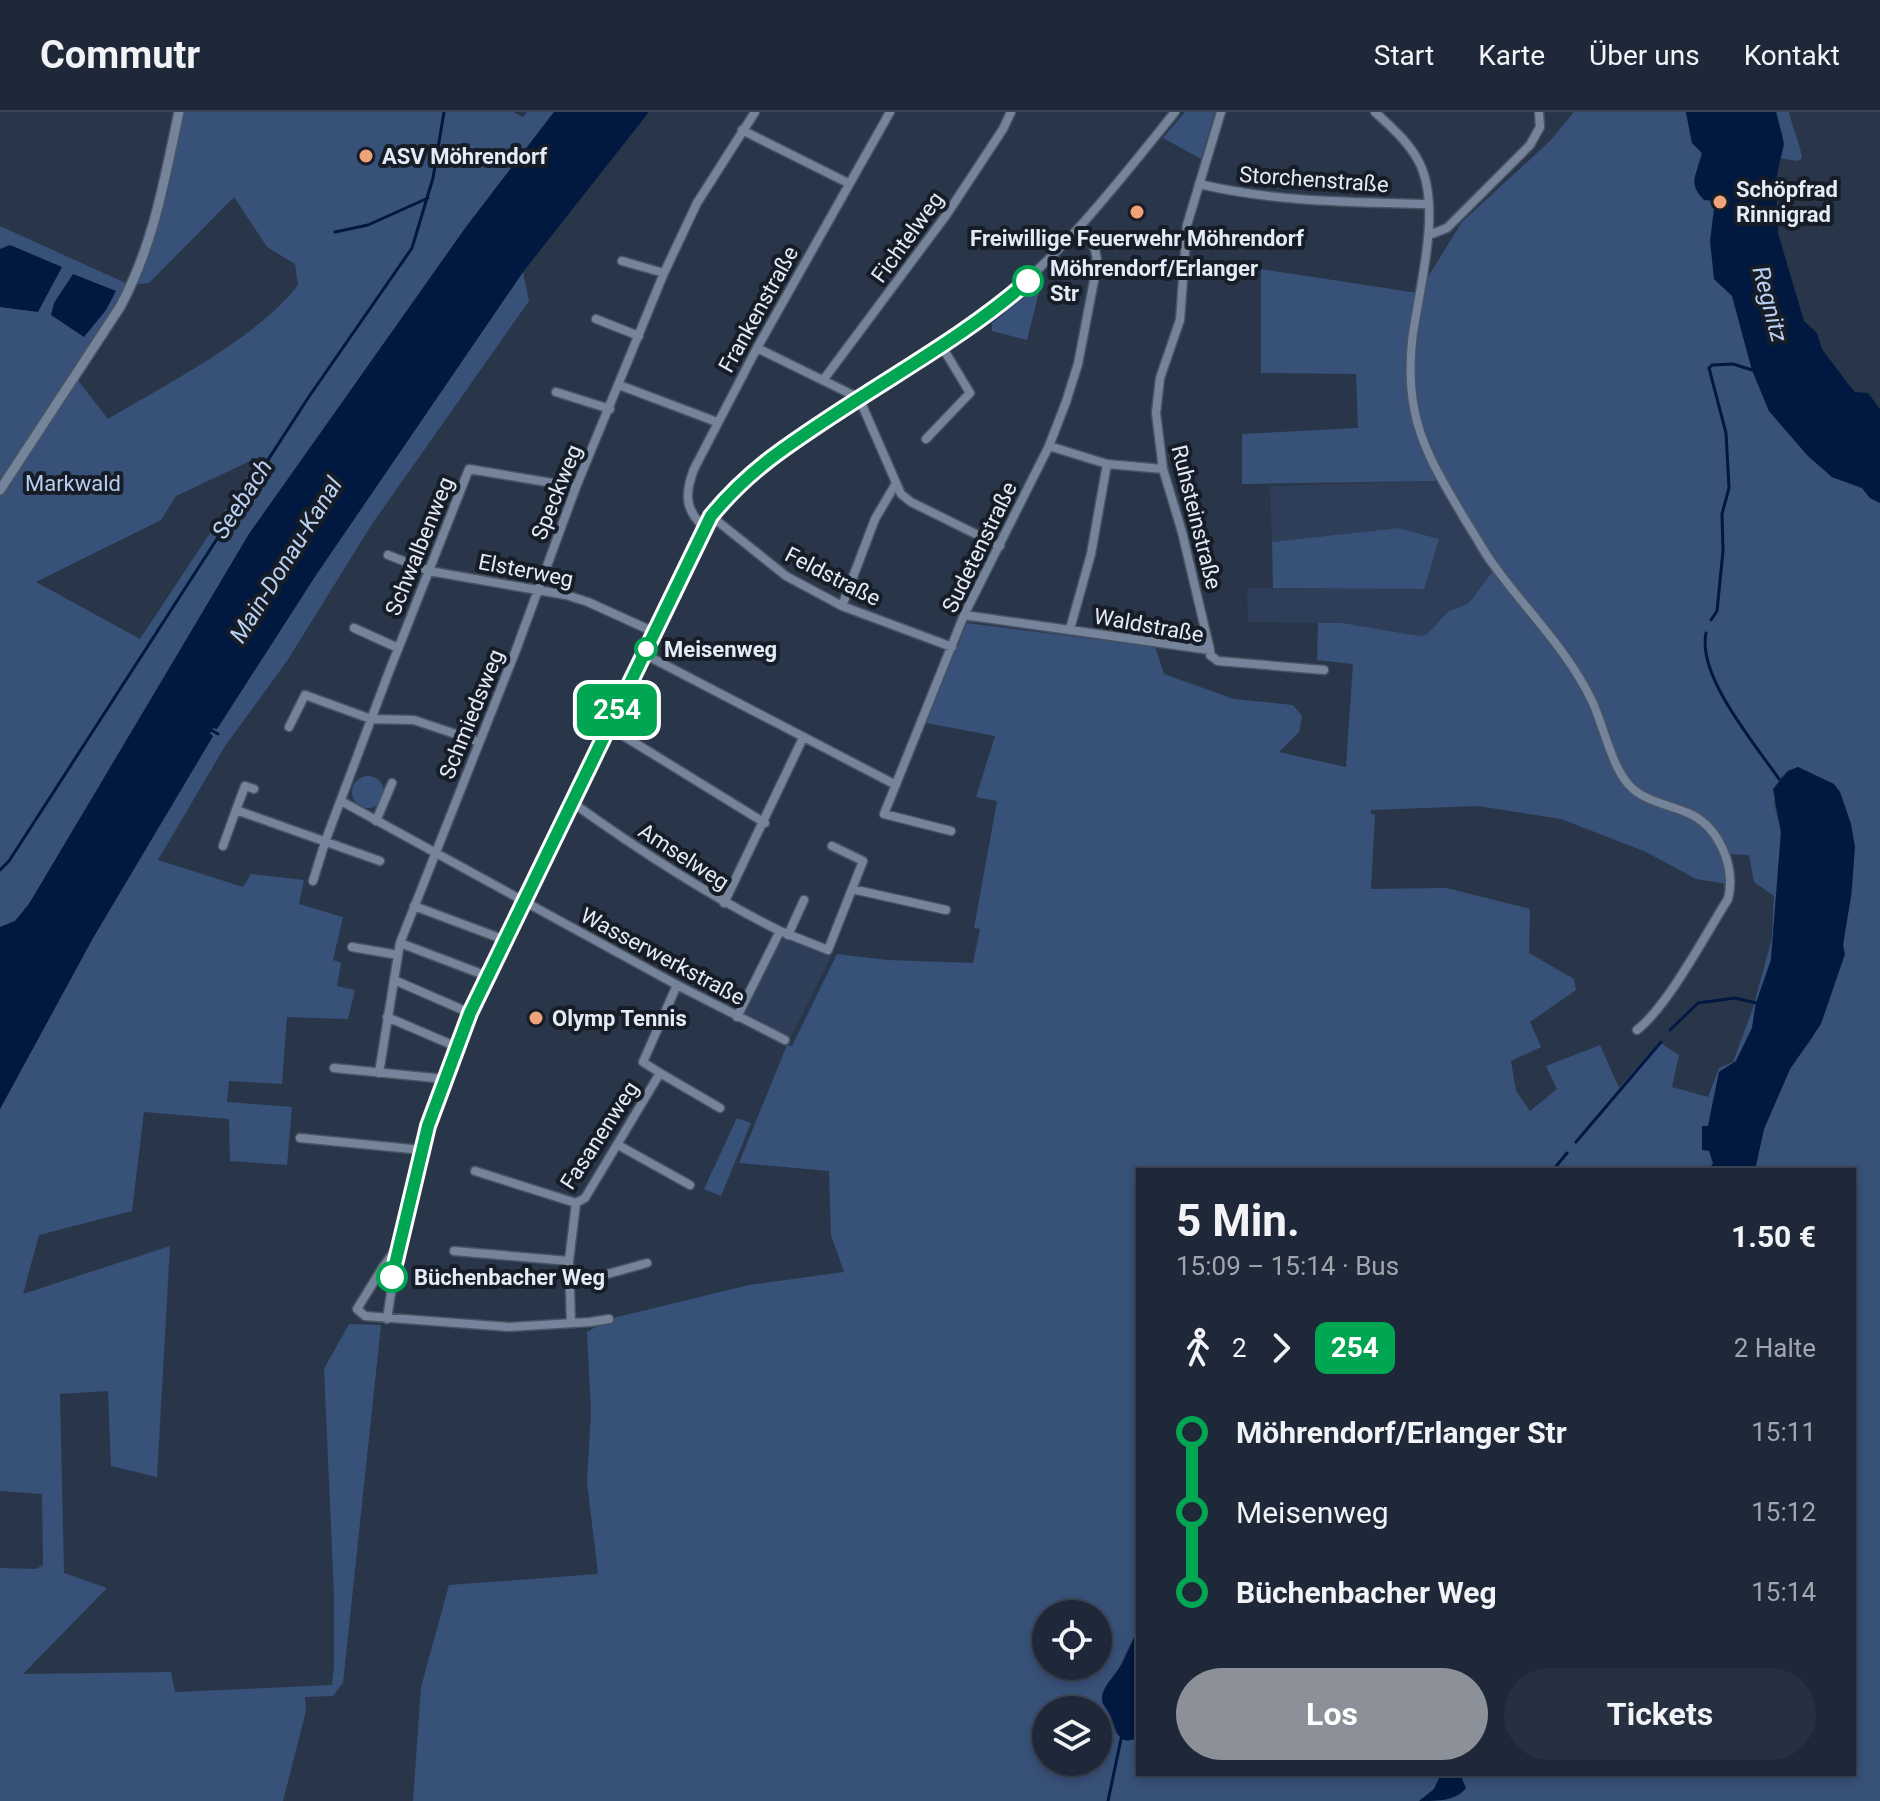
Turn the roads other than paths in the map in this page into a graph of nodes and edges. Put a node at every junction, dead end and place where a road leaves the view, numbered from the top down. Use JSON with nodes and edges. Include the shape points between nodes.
{"nodes":[{"id":1,"x":179,"y":112,"type":"edge"},
{"id":2,"x":755,"y":112,"type":"edge"},
{"id":3,"x":890,"y":112,"type":"edge"},
{"id":4,"x":1011,"y":112,"type":"edge"},
{"id":5,"x":1175,"y":112,"type":"edge"},
{"id":6,"x":1221,"y":112,"type":"edge"},
{"id":7,"x":1375,"y":112,"type":"edge"},
{"id":8,"x":1539,"y":112,"type":"edge"},
{"id":9,"x":742,"y":130,"type":"junction"},
{"id":10,"x":848,"y":183,"type":"junction"},
{"id":11,"x":1199,"y":184,"type":"junction"},
{"id":12,"x":1427,"y":204,"type":"junction"},
{"id":13,"x":1080,"y":229,"type":"junction"},
{"id":14,"x":1429,"y":235,"type":"junction"},
{"id":15,"x":622,"y":261,"type":"dead end"},
{"id":16,"x":664,"y":273,"type":"junction"},
{"id":17,"x":596,"y":319,"type":"dead end"},
{"id":18,"x":639,"y":336,"type":"junction"},
{"id":19,"x":941,"y":345,"type":"junction"},
{"id":20,"x":757,"y":348,"type":"junction"},
{"id":21,"x":824,"y":379,"type":"junction"},
{"id":22,"x":619,"y":385,"type":"junction"},
{"id":23,"x":556,"y":392,"type":"dead end"},
{"id":24,"x":859,"y":398,"type":"junction"},
{"id":25,"x":610,"y":409,"type":"junction"},
{"id":26,"x":717,"y":422,"type":"junction"},
{"id":27,"x":926,"y":439,"type":"dead end"},
{"id":28,"x":1049,"y":446,"type":"junction"},
{"id":29,"x":1107,"y":464,"type":"junction"},
{"id":30,"x":1163,"y":469,"type":"junction"},
{"id":31,"x":895,"y":485,"type":"junction"},
{"id":32,"x":576,"y":487,"type":"junction"},
{"id":33,"x":0,"y":490,"type":"edge"},
{"id":34,"x":711,"y":516,"type":"junction"},
{"id":35,"x":704,"y":527,"type":"junction"},
{"id":36,"x":1000,"y":546,"type":"junction"},
{"id":37,"x":388,"y":555,"type":"dead end"},
{"id":38,"x":429,"y":571,"type":"junction"},
{"id":39,"x":537,"y":589,"type":"junction"},
{"id":40,"x":842,"y":606,"type":"junction"},
{"id":41,"x":964,"y":615,"type":"junction"},
{"id":42,"x":354,"y":628,"type":"dead end"},
{"id":43,"x":1070,"y":629,"type":"junction"},
{"id":44,"x":654,"y":632,"type":"junction"},
{"id":45,"x":952,"y":647,"type":"junction"},
{"id":46,"x":398,"y":648,"type":"junction"},
{"id":47,"x":1210,"y":650,"type":"junction"},
{"id":48,"x":644,"y":654,"type":"junction"},
{"id":49,"x":1324,"y":670,"type":"dead end"},
{"id":50,"x":371,"y":719,"type":"junction"},
{"id":51,"x":289,"y":727,"type":"dead end"},
{"id":52,"x":609,"y":727,"type":"junction"},
{"id":53,"x":803,"y":738,"type":"junction"},
{"id":54,"x":479,"y":742,"type":"junction"},
{"id":55,"x":392,"y":783,"type":"dead end"},
{"id":56,"x":896,"y":785,"type":"junction"},
{"id":57,"x":254,"y":789,"type":"dead end"},
{"id":58,"x":341,"y":801,"type":"junction"},
{"id":59,"x":573,"y":803,"type":"junction"},
{"id":60,"x":236,"y":810,"type":"junction"},
{"id":61,"x":376,"y":821,"type":"junction"},
{"id":62,"x":765,"y":823,"type":"junction"},
{"id":63,"x":951,"y":831,"type":"dead end"},
{"id":64,"x":325,"y":842,"type":"junction"},
{"id":65,"x":223,"y":846,"type":"dead end"},
{"id":66,"x":832,"y":846,"type":"dead end"},
{"id":67,"x":435,"y":852,"type":"junction"},
{"id":68,"x":380,"y":861,"type":"dead end"},
{"id":69,"x":313,"y":881,"type":"dead end"},
{"id":70,"x":852,"y":889,"type":"junction"},
{"id":71,"x":804,"y":900,"type":"dead end"},
{"id":72,"x":525,"y":902,"type":"junction"},
{"id":73,"x":724,"y":903,"type":"junction"},
{"id":74,"x":414,"y":906,"type":"junction"},
{"id":75,"x":946,"y":910,"type":"dead end"},
{"id":76,"x":784,"y":933,"type":"junction"},
{"id":77,"x":505,"y":940,"type":"junction"},
{"id":78,"x":400,"y":943,"type":"junction"},
{"id":79,"x":352,"y":947,"type":"dead end"},
{"id":80,"x":398,"y":955,"type":"junction"},
{"id":81,"x":487,"y":976,"type":"junction"},
{"id":82,"x":394,"y":980,"type":"junction"},
{"id":83,"x":677,"y":985,"type":"junction"},
{"id":84,"x":470,"y":1013,"type":"junction"},
{"id":85,"x":387,"y":1017,"type":"junction"},
{"id":86,"x":737,"y":1017,"type":"junction"},
{"id":87,"x":1637,"y":1030,"type":"dead end"},
{"id":88,"x":785,"y":1040,"type":"dead end"},
{"id":89,"x":457,"y":1047,"type":"junction"},
{"id":90,"x":334,"y":1068,"type":"dead end"},
{"id":91,"x":379,"y":1073,"type":"junction"},
{"id":92,"x":660,"y":1073,"type":"junction"},
{"id":93,"x":445,"y":1079,"type":"junction"},
{"id":94,"x":720,"y":1108,"type":"dead end"},
{"id":95,"x":300,"y":1138,"type":"dead end"},
{"id":96,"x":618,"y":1145,"type":"junction"},
{"id":97,"x":422,"y":1150,"type":"junction"},
{"id":98,"x":475,"y":1171,"type":"dead end"},
{"id":99,"x":690,"y":1185,"type":"dead end"},
{"id":100,"x":576,"y":1203,"type":"junction"},
{"id":101,"x":398,"y":1247,"type":"junction"},
{"id":102,"x":454,"y":1251,"type":"dead end"},
{"id":103,"x":569,"y":1261,"type":"junction"},
{"id":104,"x":647,"y":1263,"type":"dead end"},
{"id":105,"x":570,"y":1279,"type":"junction"},
{"id":106,"x":387,"y":1319,"type":"junction"},
{"id":107,"x":609,"y":1319,"type":"dead end"},
{"id":108,"x":571,"y":1323,"type":"junction"}],
"edges":[{"from":1,"to":33,"type":"street","via":[[150,241],[136,278]]},
{"from":2,"to":9,"type":"street","name":"Speckweg"},
{"from":3,"to":10,"type":"street","name":"Frankenstraße"},
{"from":4,"to":21,"type":"street","name":"Fichtelweg","via":[[947,214]]},
{"from":5,"to":13,"type":"street"},
{"from":6,"to":11,"type":"street","name":"Ruhsteinstraße"},
{"from":7,"to":12,"type":"street","via":[[1405,139],[1420,164]]},
{"from":8,"to":14,"type":"street","via":[[1538,134],[1508,169],[1447,228]]},
{"from":9,"to":10,"type":"street"},
{"from":9,"to":16,"type":"street","name":"Speckweg","via":[[697,203]]},
{"from":10,"to":20,"type":"street","name":"Frankenstraße"},
{"from":11,"to":12,"type":"street","name":"Storchenstraße","via":[[1294,200]]},
{"from":11,"to":30,"type":"street","name":"Ruhsteinstraße","via":[[1187,225],[1180,320],[1157,395]]},
{"from":12,"to":14,"type":"street"},
{"from":13,"to":19,"type":"street","via":[[1013,294]]},
{"from":13,"to":28,"type":"street","name":"Sudetenstraße","via":[[1093,241],[1097,265],[1078,364]]},
{"from":14,"to":87,"type":"street","via":[[1412,339],[1414,407],[1428,452],[1501,574],[1582,682],[1630,787],[1704,823],[1730,871],[1728,899],[1650,1019]]},
{"from":15,"to":16,"type":"street"},
{"from":16,"to":18,"type":"street","name":"Speckweg"},
{"from":17,"to":18,"type":"street"},
{"from":18,"to":22,"type":"street","name":"Speckweg"},
{"from":19,"to":24,"type":"street"},
{"from":19,"to":27,"type":"street","via":[[970,393]]},
{"from":20,"to":21,"type":"street"},
{"from":20,"to":26,"type":"street","name":"Frankenstraße"},
{"from":21,"to":24,"type":"street"},
{"from":22,"to":25,"type":"street","name":"Speckweg"},
{"from":22,"to":26,"type":"street"},
{"from":23,"to":25,"type":"street"},
{"from":24,"to":31,"type":"street"},
{"from":24,"to":34,"type":"street","via":[[755,469]]},
{"from":25,"to":32,"type":"street","name":"Speckweg"},
{"from":26,"to":35,"type":"street","name":"Frankenstraße","via":[[687,488],[687,506]]},
{"from":28,"to":29,"type":"street"},
{"from":28,"to":36,"type":"street","name":"Sudetenstraße"},
{"from":29,"to":30,"type":"street"},
{"from":29,"to":43,"type":"street","via":[[1091,554]]},
{"from":30,"to":47,"type":"street","name":"Ruhsteinstraße"},
{"from":31,"to":36,"type":"street","via":[[911,502]]},
{"from":31,"to":40,"type":"street","via":[[875,519]]},
{"from":32,"to":38,"type":"street","name":"Schwalbenweg","via":[[469,469]]},
{"from":32,"to":39,"type":"street","name":"Speckweg"},
{"from":34,"to":35,"type":"street"},
{"from":34,"to":40,"type":"street","name":"Feldstraße","via":[[786,576]]},
{"from":35,"to":44,"type":"street"},
{"from":36,"to":41,"type":"street","name":"Sudetenstraße"},
{"from":37,"to":38,"type":"street","name":"Elsterweg"},
{"from":38,"to":39,"type":"street","name":"Elsterweg"},
{"from":38,"to":46,"type":"street","name":"Schwalbenweg"},
{"from":39,"to":44,"type":"street","name":"Elsterweg","via":[[588,602]]},
{"from":39,"to":54,"type":"street","name":"Schmiedsweg"},
{"from":40,"to":45,"type":"street","name":"Feldstraße"},
{"from":41,"to":43,"type":"street","name":"Waldstraße"},
{"from":41,"to":45,"type":"street","name":"Sudetenstraße"},
{"from":42,"to":46,"type":"street","name":"Schwalbenweg"},
{"from":43,"to":47,"type":"street","name":"Waldstraße"},
{"from":44,"to":48,"type":"street"},
{"from":45,"to":56,"type":"street","name":"Sudetenstraße"},
{"from":46,"to":50,"type":"street","name":"Schwalbenweg"},
{"from":47,"to":49,"type":"street","name":"Waldstraße","via":[[1218,661]]},
{"from":48,"to":52,"type":"street"},
{"from":48,"to":53,"type":"street"},
{"from":50,"to":51,"type":"street","via":[[305,695]]},
{"from":50,"to":54,"type":"street","via":[[414,720]]},
{"from":50,"to":58,"type":"street","name":"Schwalbenweg"},
{"from":52,"to":59,"type":"street"},
{"from":52,"to":62,"type":"street"},
{"from":53,"to":56,"type":"street"},
{"from":53,"to":62,"type":"street"},
{"from":54,"to":67,"type":"street","name":"Schmiedsweg"},
{"from":55,"to":61,"type":"street"},
{"from":56,"to":63,"type":"street","name":"Sudetenstraße","via":[[884,814]]},
{"from":57,"to":60,"type":"street","via":[[245,786]]},
{"from":58,"to":61,"type":"street","name":"Wasserwerkstraße"},
{"from":58,"to":64,"type":"street","name":"Schwalbenweg"},
{"from":59,"to":72,"type":"street"},
{"from":59,"to":73,"type":"street","name":"Amselweg"},
{"from":60,"to":64,"type":"street"},
{"from":60,"to":65,"type":"street"},
{"from":61,"to":67,"type":"street","name":"Wasserwerkstraße"},
{"from":62,"to":73,"type":"street"},
{"from":64,"to":68,"type":"street"},
{"from":64,"to":69,"type":"street","name":"Schwalbenweg"},
{"from":66,"to":70,"type":"street","name":"Amselweg","via":[[863,861]]},
{"from":67,"to":72,"type":"street","name":"Wasserwerkstraße"},
{"from":67,"to":74,"type":"street","name":"Schmiedsweg"},
{"from":70,"to":75,"type":"street"},
{"from":70,"to":76,"type":"street","name":"Amselweg","via":[[828,950]]},
{"from":71,"to":76,"type":"street"},
{"from":72,"to":77,"type":"street"},
{"from":72,"to":83,"type":"street","name":"Wasserwerkstraße"},
{"from":73,"to":76,"type":"street","name":"Amselweg"},
{"from":74,"to":77,"type":"street"},
{"from":74,"to":78,"type":"street","name":"Schmiedsweg"},
{"from":76,"to":86,"type":"street"},
{"from":77,"to":81,"type":"street"},
{"from":78,"to":80,"type":"street","name":"Schmiedsweg"},
{"from":78,"to":81,"type":"street"},
{"from":79,"to":80,"type":"street"},
{"from":80,"to":82,"type":"street","name":"Schmiedsweg"},
{"from":81,"to":84,"type":"street"},
{"from":82,"to":84,"type":"street"},
{"from":82,"to":85,"type":"street","name":"Schmiedsweg"},
{"from":83,"to":86,"type":"street","name":"Wasserwerkstraße"},
{"from":83,"to":92,"type":"street","name":"Fasanenweg","via":[[643,1062]]},
{"from":84,"to":89,"type":"street"},
{"from":85,"to":89,"type":"street"},
{"from":85,"to":91,"type":"street","name":"Schmiedsweg"},
{"from":86,"to":88,"type":"street","name":"Wasserwerkstraße"},
{"from":89,"to":93,"type":"street"},
{"from":90,"to":91,"type":"street"},
{"from":91,"to":93,"type":"street"},
{"from":92,"to":94,"type":"street"},
{"from":92,"to":96,"type":"street","name":"Fasanenweg"},
{"from":93,"to":97,"type":"street"},
{"from":95,"to":97,"type":"street"},
{"from":96,"to":99,"type":"street"},
{"from":96,"to":100,"type":"street","name":"Fasanenweg","via":[[585,1198]]},
{"from":97,"to":101,"type":"street"},
{"from":98,"to":100,"type":"street"},
{"from":100,"to":103,"type":"street","name":"Fasanenweg"},
{"from":101,"to":106,"type":"street"},
{"from":101,"to":106,"type":"street","via":[[357,1309],[365,1316]]},
{"from":102,"to":103,"type":"street"},
{"from":103,"to":105,"type":"street","name":"Fasanenweg"},
{"from":104,"to":105,"type":"street"},
{"from":105,"to":108,"type":"street","name":"Fasanenweg"},
{"from":106,"to":108,"type":"street","via":[[509,1327]]},
{"from":107,"to":108,"type":"street"}]}
